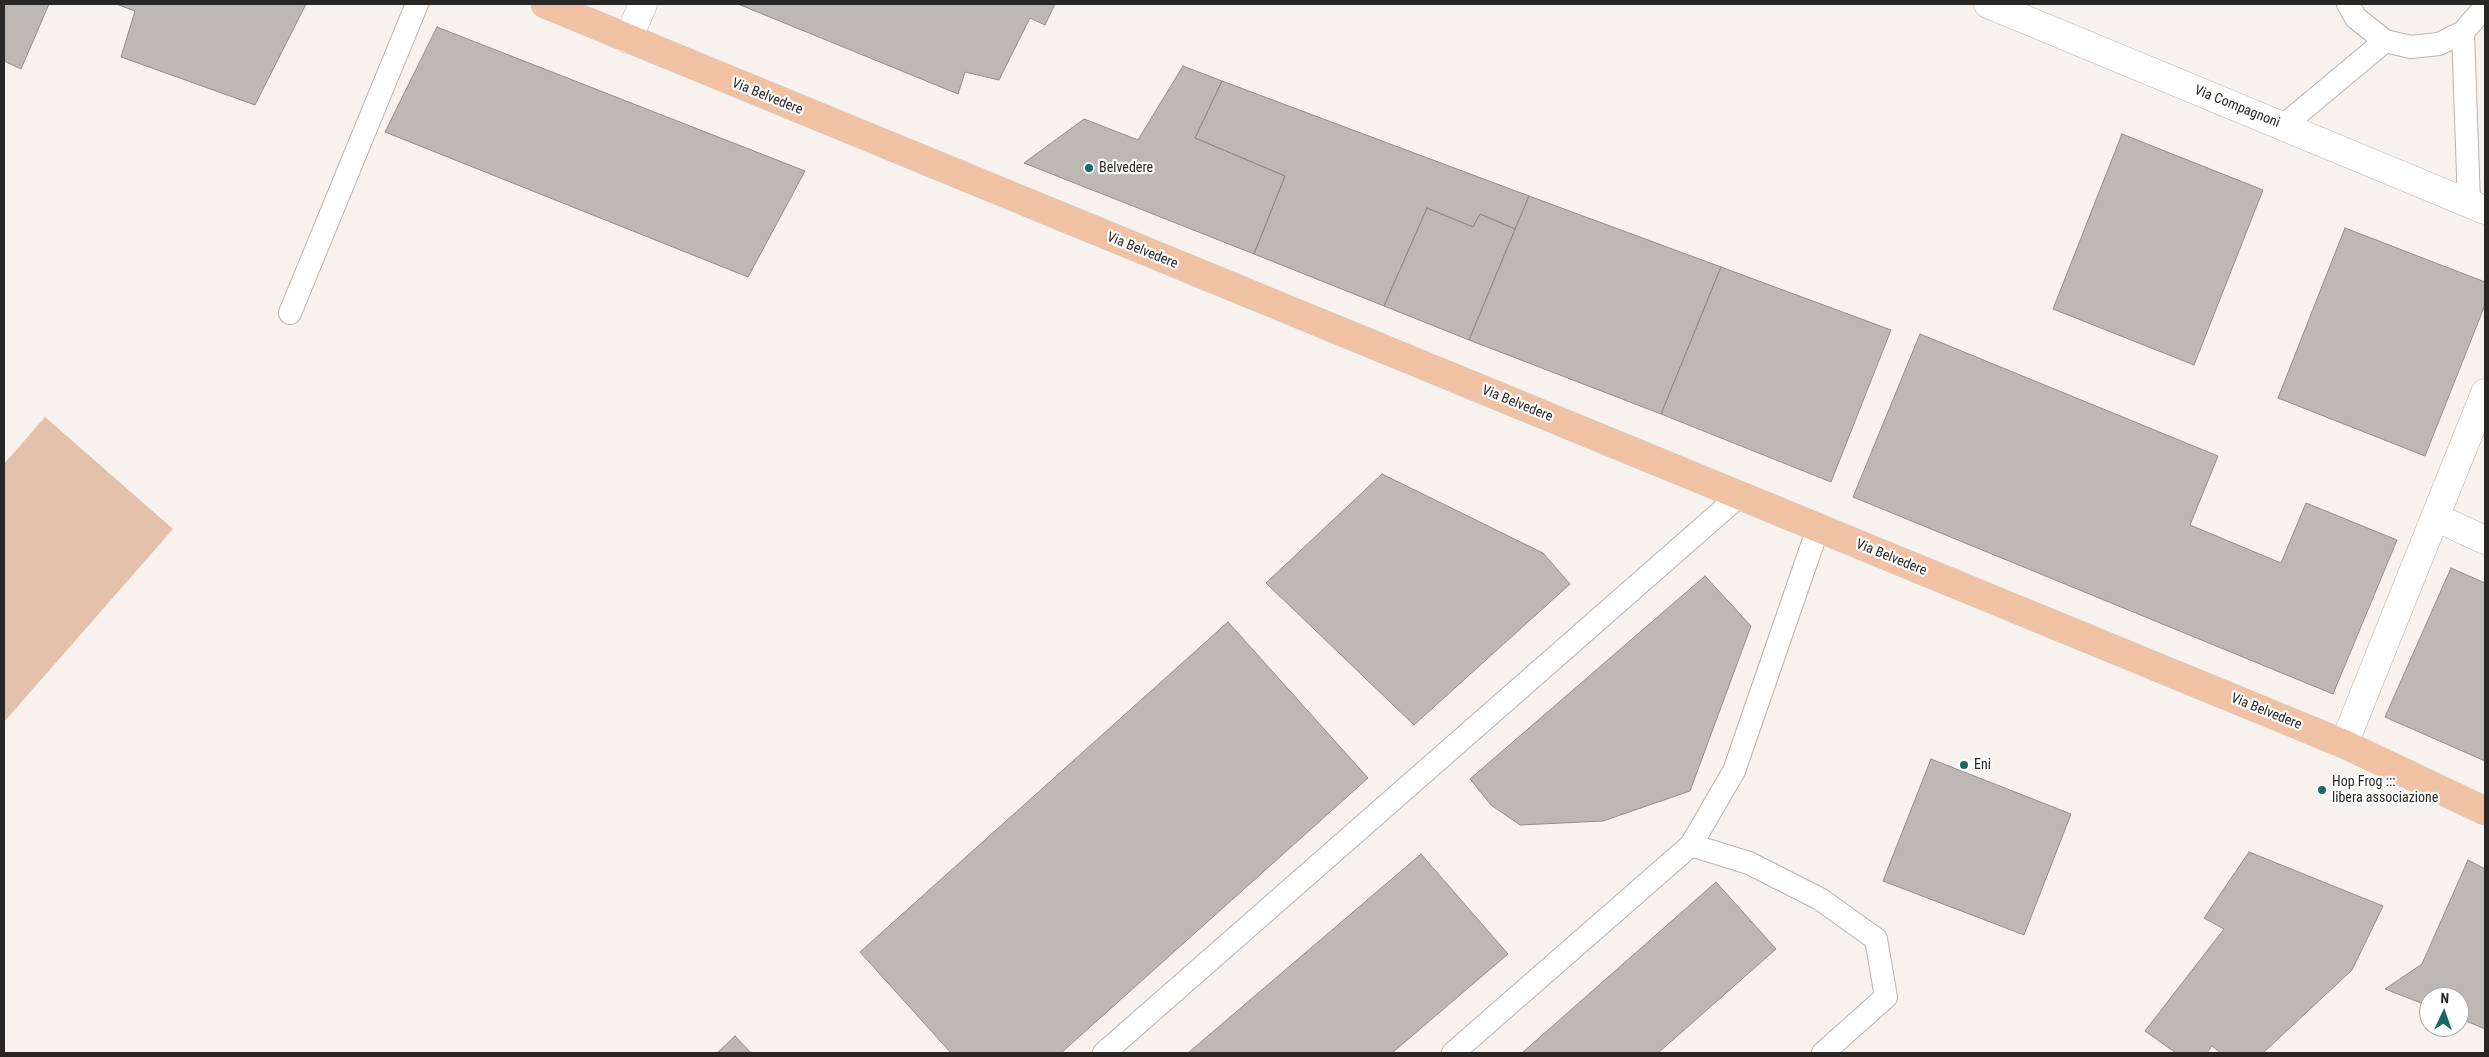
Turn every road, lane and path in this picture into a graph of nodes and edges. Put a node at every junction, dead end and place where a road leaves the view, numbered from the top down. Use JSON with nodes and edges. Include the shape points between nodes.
{"nodes":[{"id":1,"x":417,"y":4,"type":"edge"},
{"id":2,"x":545,"y":4,"type":"edge"},
{"id":3,"x":643,"y":4,"type":"edge"},
{"id":4,"x":1988,"y":4,"type":"edge"},
{"id":5,"x":2348,"y":4,"type":"edge"},
{"id":6,"x":2485,"y":7,"type":"edge"},
{"id":7,"x":2463,"y":32,"type":"junction"},
{"id":8,"x":628,"y":39,"type":"junction"},
{"id":9,"x":2385,"y":41,"type":"junction"},
{"id":10,"x":2283,"y":126,"type":"junction"},
{"id":11,"x":2477,"y":207,"type":"edge"},
{"id":12,"x":290,"y":313,"type":"dead end"},
{"id":13,"x":2485,"y":392,"type":"edge"},
{"id":14,"x":1739,"y":496,"type":"junction"},
{"id":15,"x":2435,"y":517,"type":"junction"},
{"id":16,"x":1818,"y":528,"type":"junction"},
{"id":17,"x":2485,"y":540,"type":"edge"},
{"id":18,"x":2344,"y":744,"type":"junction"},
{"id":19,"x":2485,"y":811,"type":"edge"},
{"id":20,"x":1691,"y":845,"type":"junction"},
{"id":21,"x":1104,"y":1053,"type":"edge"},
{"id":22,"x":1453,"y":1053,"type":"edge"},
{"id":23,"x":1823,"y":1053,"type":"edge"}],
"edges":[{"from":1,"to":12,"type":"lane"},
{"from":2,"to":8,"type":"main road","name":"Via Belvedere"},
{"from":3,"to":8,"type":"street"},
{"from":4,"to":10,"type":"street","name":"Via Compagnoni"},
{"from":5,"to":9,"type":"lane","via":[[2356,18]]},
{"from":6,"to":7,"type":"lane"},
{"from":7,"to":9,"type":"lane","via":[[2439,44],[2412,47]]},
{"from":7,"to":11,"type":"lane"},
{"from":8,"to":14,"type":"main road","name":"Via Belvedere"},
{"from":9,"to":10,"type":"lane"},
{"from":10,"to":11,"type":"street","name":"Via Compagnoni"},
{"from":13,"to":15,"type":"street"},
{"from":14,"to":16,"type":"main road","name":"Via Belvedere"},
{"from":14,"to":21,"type":"lane"},
{"from":15,"to":17,"type":"street"},
{"from":15,"to":18,"type":"street"},
{"from":16,"to":18,"type":"main road","name":"Via Belvedere"},
{"from":16,"to":20,"type":"lane","via":[[1734,771]]},
{"from":18,"to":19,"type":"main road","name":"Via Belvedere"},
{"from":20,"to":22,"type":"lane"},
{"from":20,"to":23,"type":"lane","via":[[1749,863],[1820,899],[1876,939],[1886,997]]}]}
